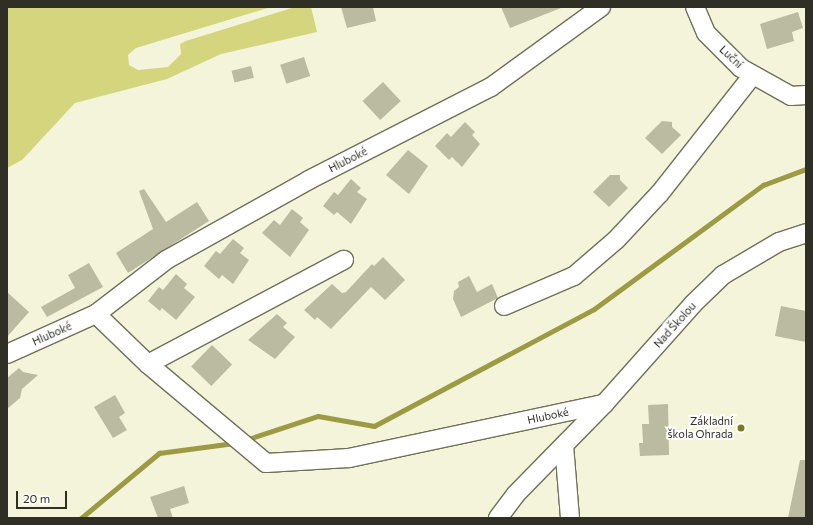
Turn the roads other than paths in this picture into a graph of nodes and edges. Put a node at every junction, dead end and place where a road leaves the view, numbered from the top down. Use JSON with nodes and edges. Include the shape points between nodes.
{"nodes":[{"id":1,"x":601,"y":7,"type":"edge"},
{"id":2,"x":695,"y":7,"type":"edge"},
{"id":3,"x":753,"y":75,"type":"junction"},
{"id":4,"x":806,"y":95,"type":"edge"},
{"id":5,"x":806,"y":233,"type":"edge"},
{"id":6,"x":344,"y":260,"type":"dead end"},
{"id":7,"x":504,"y":306,"type":"dead end"},
{"id":8,"x":96,"y":314,"type":"junction"},
{"id":9,"x":7,"y":354,"type":"edge"},
{"id":10,"x":148,"y":364,"type":"junction"},
{"id":11,"x":604,"y":404,"type":"junction"},
{"id":12,"x":564,"y":445,"type":"junction"},
{"id":13,"x":498,"y":518,"type":"edge"},
{"id":14,"x":570,"y":518,"type":"edge"}],
"edges":[{"from":1,"to":8,"type":"street","name":"Hluboké","via":[[491,87],[309,180],[166,260]]},
{"from":2,"to":3,"type":"street","name":"Luční","via":[[706,33],[740,68]]},
{"from":3,"to":4,"type":"street","name":"Luční","via":[[791,96]]},
{"from":3,"to":7,"type":"street","via":[[660,193],[616,240],[574,276]]},
{"from":5,"to":11,"type":"street","name":"Nad Školou","via":[[774,245],[723,275],[693,304]]},
{"from":6,"to":10,"type":"street"},
{"from":8,"to":9,"type":"street","name":"Hluboké"},
{"from":8,"to":10,"type":"street","name":"Hluboké"},
{"from":10,"to":11,"type":"street","name":"Hluboké","via":[[266,463],[349,458]]},
{"from":11,"to":12,"type":"street","name":"Nad Školou"},
{"from":12,"to":13,"type":"street","name":"Nad Školou","via":[[516,494]]},
{"from":12,"to":14,"type":"street"}]}
